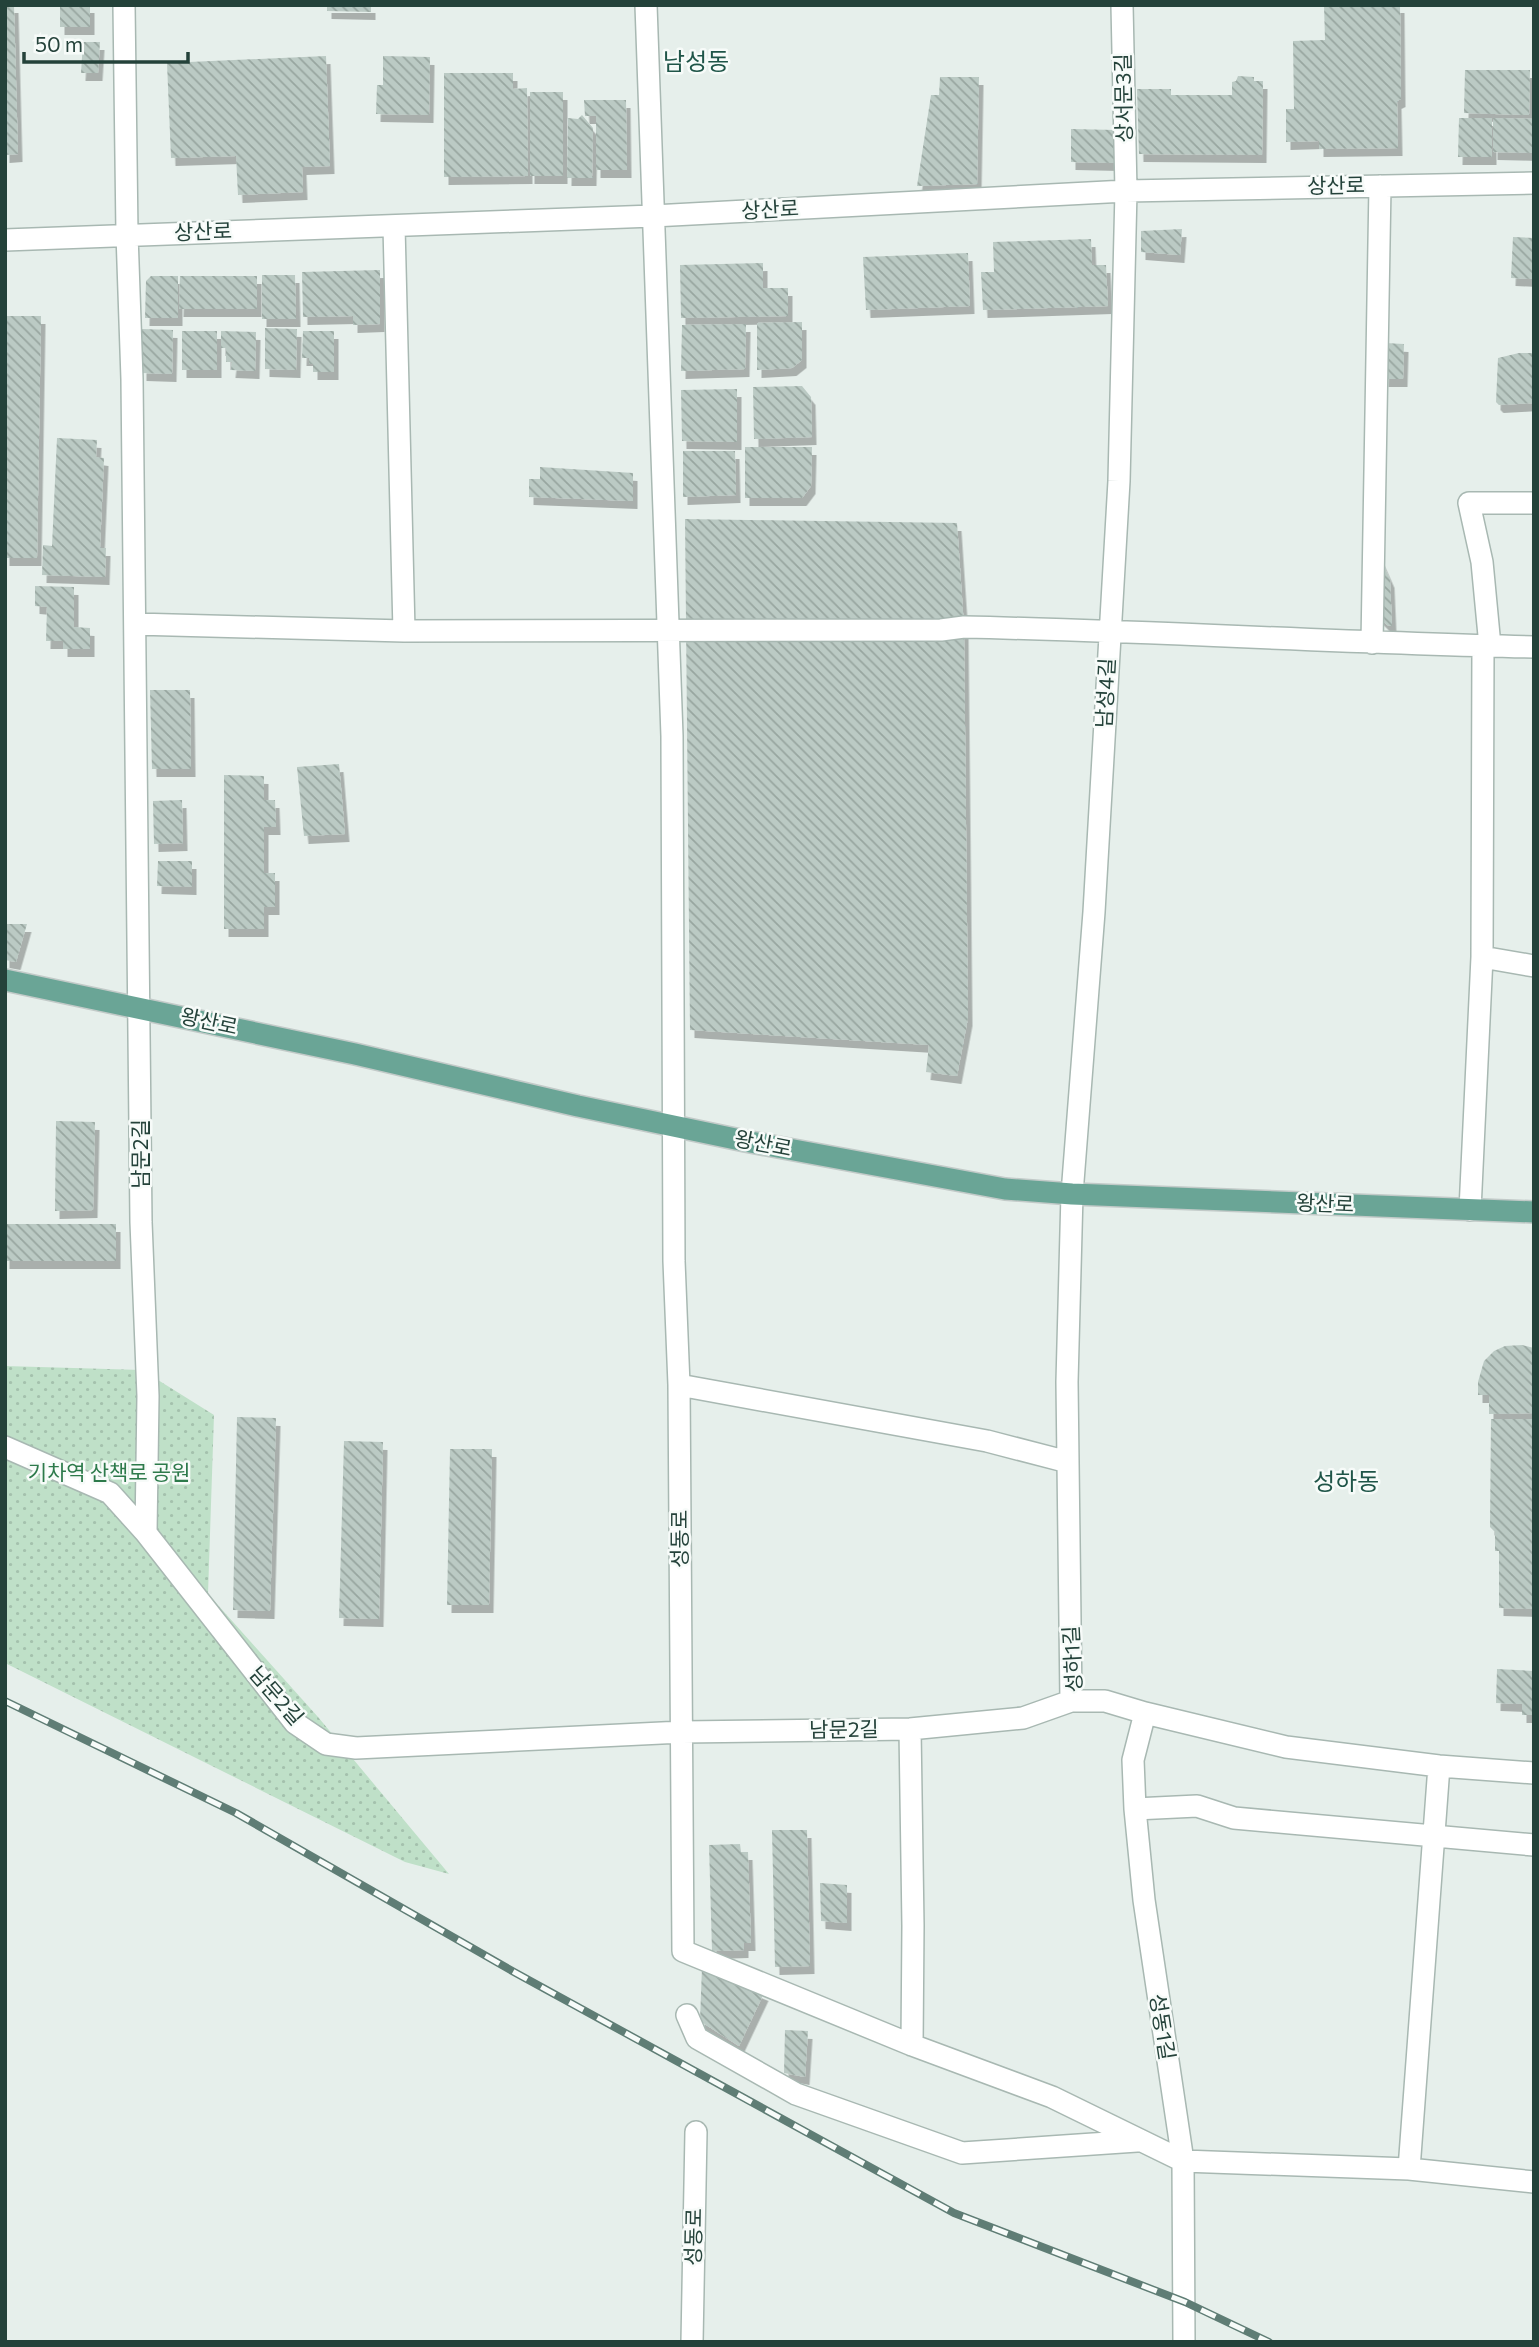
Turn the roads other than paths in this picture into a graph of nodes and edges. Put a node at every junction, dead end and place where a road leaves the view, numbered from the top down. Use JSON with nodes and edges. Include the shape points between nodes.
{"nodes":[{"id":1,"x":124,"y":5,"type":"edge"},
{"id":2,"x":646,"y":5,"type":"edge"},
{"id":3,"x":1122,"y":5,"type":"edge"},
{"id":4,"x":1534,"y":183,"type":"edge"},
{"id":5,"x":1380,"y":186,"type":"junction"},
{"id":6,"x":1126,"y":191,"type":"junction"},
{"id":7,"x":653,"y":216,"type":"junction"},
{"id":8,"x":394,"y":226,"type":"junction"},
{"id":9,"x":127,"y":234,"type":"junction"},
{"id":10,"x":5,"y":240,"type":"edge"},
{"id":11,"x":1534,"y":503,"type":"edge"},
{"id":12,"x":135,"y":624,"type":"junction"},
{"id":13,"x":1109,"y":630,"type":"junction"},
{"id":14,"x":404,"y":631,"type":"junction"},
{"id":15,"x":668,"y":631,"type":"junction"},
{"id":16,"x":1372,"y":643,"type":"junction"},
{"id":17,"x":1487,"y":646,"type":"junction"},
{"id":18,"x":1534,"y":647,"type":"edge"},
{"id":19,"x":1482,"y":957,"type":"junction"},
{"id":20,"x":1534,"y":966,"type":"edge"},
{"id":21,"x":5,"y":980,"type":"edge"},
{"id":22,"x":140,"y":1007,"type":"junction"},
{"id":23,"x":675,"y":1126,"type":"junction"},
{"id":24,"x":1072,"y":1194,"type":"junction"},
{"id":25,"x":1471,"y":1210,"type":"junction"},
{"id":26,"x":1534,"y":1212,"type":"edge"},
{"id":27,"x":679,"y":1385,"type":"junction"},
{"id":28,"x":5,"y":1447,"type":"edge"},
{"id":29,"x":1068,"y":1462,"type":"junction"},
{"id":30,"x":146,"y":1478,"type":"junction"},
{"id":31,"x":110,"y":1493,"type":"junction"},
{"id":32,"x":146,"y":1533,"type":"junction"},
{"id":33,"x":1071,"y":1701,"type":"junction"},
{"id":34,"x":1145,"y":1713,"type":"junction"},
{"id":35,"x":910,"y":1729,"type":"junction"},
{"id":36,"x":682,"y":1732,"type":"junction"},
{"id":37,"x":1439,"y":1766,"type":"junction"},
{"id":38,"x":1534,"y":1773,"type":"edge"},
{"id":39,"x":1135,"y":1809,"type":"junction"},
{"id":40,"x":1434,"y":1837,"type":"junction"},
{"id":41,"x":1534,"y":1845,"type":"edge"},
{"id":42,"x":687,"y":2015,"type":"dead end"},
{"id":43,"x":912,"y":2045,"type":"junction"},
{"id":44,"x":696,"y":2132,"type":"dead end"},
{"id":45,"x":1140,"y":2140,"type":"junction"},
{"id":46,"x":1183,"y":2161,"type":"junction"},
{"id":47,"x":1409,"y":2169,"type":"junction"},
{"id":48,"x":1534,"y":2182,"type":"edge"},
{"id":49,"x":692,"y":2342,"type":"edge"},
{"id":50,"x":1184,"y":2342,"type":"edge"}],
"edges":[{"from":1,"to":9,"type":"street","name":"남문2길"},
{"from":2,"to":7,"type":"street","name":"성동로"},
{"from":3,"to":6,"type":"street","name":"상서문3길"},
{"from":4,"to":5,"type":"street","name":"상산로"},
{"from":5,"to":6,"type":"street","name":"상산로"},
{"from":5,"to":16,"type":"street"},
{"from":6,"to":7,"type":"street","name":"상산로"},
{"from":6,"to":13,"type":"street","name":"남성4길","via":[[1122,401]]},
{"from":7,"to":8,"type":"street","name":"상산로"},
{"from":7,"to":15,"type":"street","name":"성동로"},
{"from":8,"to":9,"type":"street","name":"상산로"},
{"from":8,"to":14,"type":"street"},
{"from":9,"to":10,"type":"street","name":"상산로"},
{"from":9,"to":12,"type":"street","name":"남문2길"},
{"from":11,"to":17,"type":"street","via":[[1469,503],[1486,590]]},
{"from":12,"to":14,"type":"street"},
{"from":12,"to":22,"type":"street","name":"남문2길"},
{"from":13,"to":15,"type":"street","via":[[964,626],[941,630]]},
{"from":13,"to":16,"type":"street"},
{"from":13,"to":24,"type":"street","name":"남성4길"},
{"from":14,"to":15,"type":"street"},
{"from":15,"to":23,"type":"street","name":"성동로"},
{"from":16,"to":17,"type":"street"},
{"from":17,"to":18,"type":"street"},
{"from":17,"to":19,"type":"street"},
{"from":19,"to":20,"type":"street"},
{"from":19,"to":25,"type":"street"},
{"from":21,"to":22,"type":"main road","name":"왕산로"},
{"from":22,"to":23,"type":"main road","name":"왕산로"},
{"from":22,"to":30,"type":"street","name":"남문2길"},
{"from":23,"to":24,"type":"main road","name":"왕산로","via":[[1006,1189]]},
{"from":23,"to":27,"type":"street","name":"성동로"},
{"from":24,"to":25,"type":"main road","name":"왕산로"},
{"from":24,"to":29,"type":"street","name":"성하1길"},
{"from":25,"to":26,"type":"main road","name":"왕산로"},
{"from":27,"to":29,"type":"street","via":[[987,1441]]},
{"from":27,"to":36,"type":"street","name":"성동로"},
{"from":28,"to":31,"type":"street"},
{"from":29,"to":33,"type":"street","name":"성하1길"},
{"from":30,"to":31,"type":"street"},
{"from":30,"to":32,"type":"street","name":"남문2길"},
{"from":31,"to":32,"type":"street"},
{"from":32,"to":36,"type":"street","name":"남문2길","via":[[295,1723],[326,1744],[356,1748]]},
{"from":33,"to":34,"type":"street","name":"성하1길","via":[[1105,1701]]},
{"from":33,"to":35,"type":"street","name":"남문2길","via":[[1023,1718]]},
{"from":34,"to":37,"type":"street","name":"성하1길","via":[[1286,1747]]},
{"from":34,"to":39,"type":"street","name":"성동1길","via":[[1133,1760]]},
{"from":35,"to":36,"type":"street","name":"남문2길"},
{"from":35,"to":43,"type":"street"},
{"from":36,"to":43,"type":"street","name":"성동로","via":[[683,1951]]},
{"from":37,"to":38,"type":"street","name":"성하1길"},
{"from":37,"to":40,"type":"street"},
{"from":39,"to":40,"type":"street","via":[[1197,1806],[1234,1818]]},
{"from":39,"to":46,"type":"street","name":"성동1길"},
{"from":40,"to":41,"type":"street"},
{"from":40,"to":47,"type":"street"},
{"from":42,"to":45,"type":"street","via":[[697,2038],[796,2094],[962,2153]]},
{"from":43,"to":45,"type":"street","via":[[1052,2097]]},
{"from":44,"to":49,"type":"street","name":"성동로"},
{"from":45,"to":46,"type":"street"},
{"from":46,"to":47,"type":"street"},
{"from":46,"to":50,"type":"street","name":"성동1길"},
{"from":47,"to":48,"type":"street"}]}
